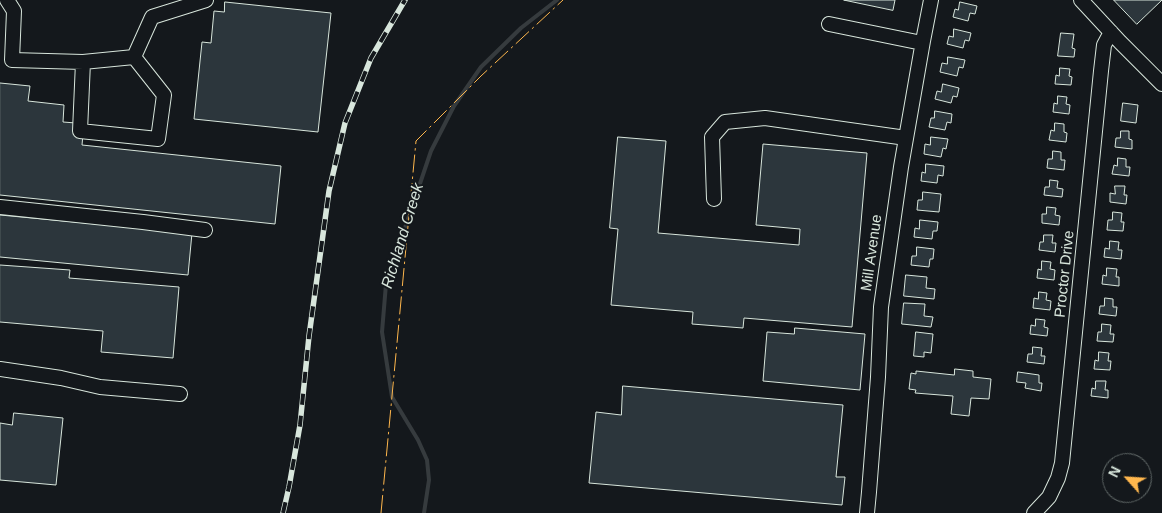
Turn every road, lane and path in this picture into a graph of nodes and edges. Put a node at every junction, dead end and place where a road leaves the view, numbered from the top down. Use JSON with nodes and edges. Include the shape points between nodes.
{"nodes":[{"id":1,"x":6,"y":0,"type":"edge"},
{"id":2,"x":206,"y":0,"type":"edge"},
{"id":3,"x":931,"y":0,"type":"edge"},
{"id":4,"x":1082,"y":0,"type":"edge"},
{"id":5,"x":829,"y":24,"type":"dead end"},
{"id":6,"x":1111,"y":32,"type":"junction"},
{"id":7,"x":922,"y":43,"type":"junction"},
{"id":8,"x":134,"y":57,"type":"junction"},
{"id":9,"x":6,"y":59,"type":"edge"},
{"id":10,"x":83,"y":62,"type":"junction"},
{"id":11,"x":1162,"y":84,"type":"edge"},
{"id":12,"x":906,"y":138,"type":"junction"},
{"id":13,"x":714,"y":199,"type":"dead end"},
{"id":14,"x":0,"y":206,"type":"edge"},
{"id":15,"x":205,"y":230,"type":"dead end"},
{"id":16,"x":0,"y":369,"type":"edge"},
{"id":17,"x":180,"y":394,"type":"dead end"},
{"id":18,"x":867,"y":513,"type":"edge"},
{"id":19,"x":1034,"y":513,"type":"edge"}],
"edges":[{"from":1,"to":9,"type":"street","via":[[14,11]]},
{"from":2,"to":8,"type":"street","via":[[152,17]]},
{"from":3,"to":7,"type":"street","name":"Mill Avenue"},
{"from":4,"to":6,"type":"street"},
{"from":5,"to":7,"type":"street"},
{"from":6,"to":11,"type":"street"},
{"from":6,"to":19,"type":"street","name":"Proctor Drive","via":[[1104,44],[1101,70],[1062,463],[1049,497]]},
{"from":7,"to":12,"type":"street","name":"Mill Avenue"},
{"from":8,"to":10,"type":"street"},
{"from":8,"to":10,"type":"street","via":[[164,95],[158,139],[80,131]]},
{"from":9,"to":10,"type":"street"},
{"from":12,"to":13,"type":"street","via":[[765,118],[725,122],[712,137]]},
{"from":12,"to":18,"type":"street","name":"Mill Avenue","via":[[881,307]]},
{"from":14,"to":15,"type":"street"},
{"from":16,"to":17,"type":"street","via":[[100,387]]}]}
